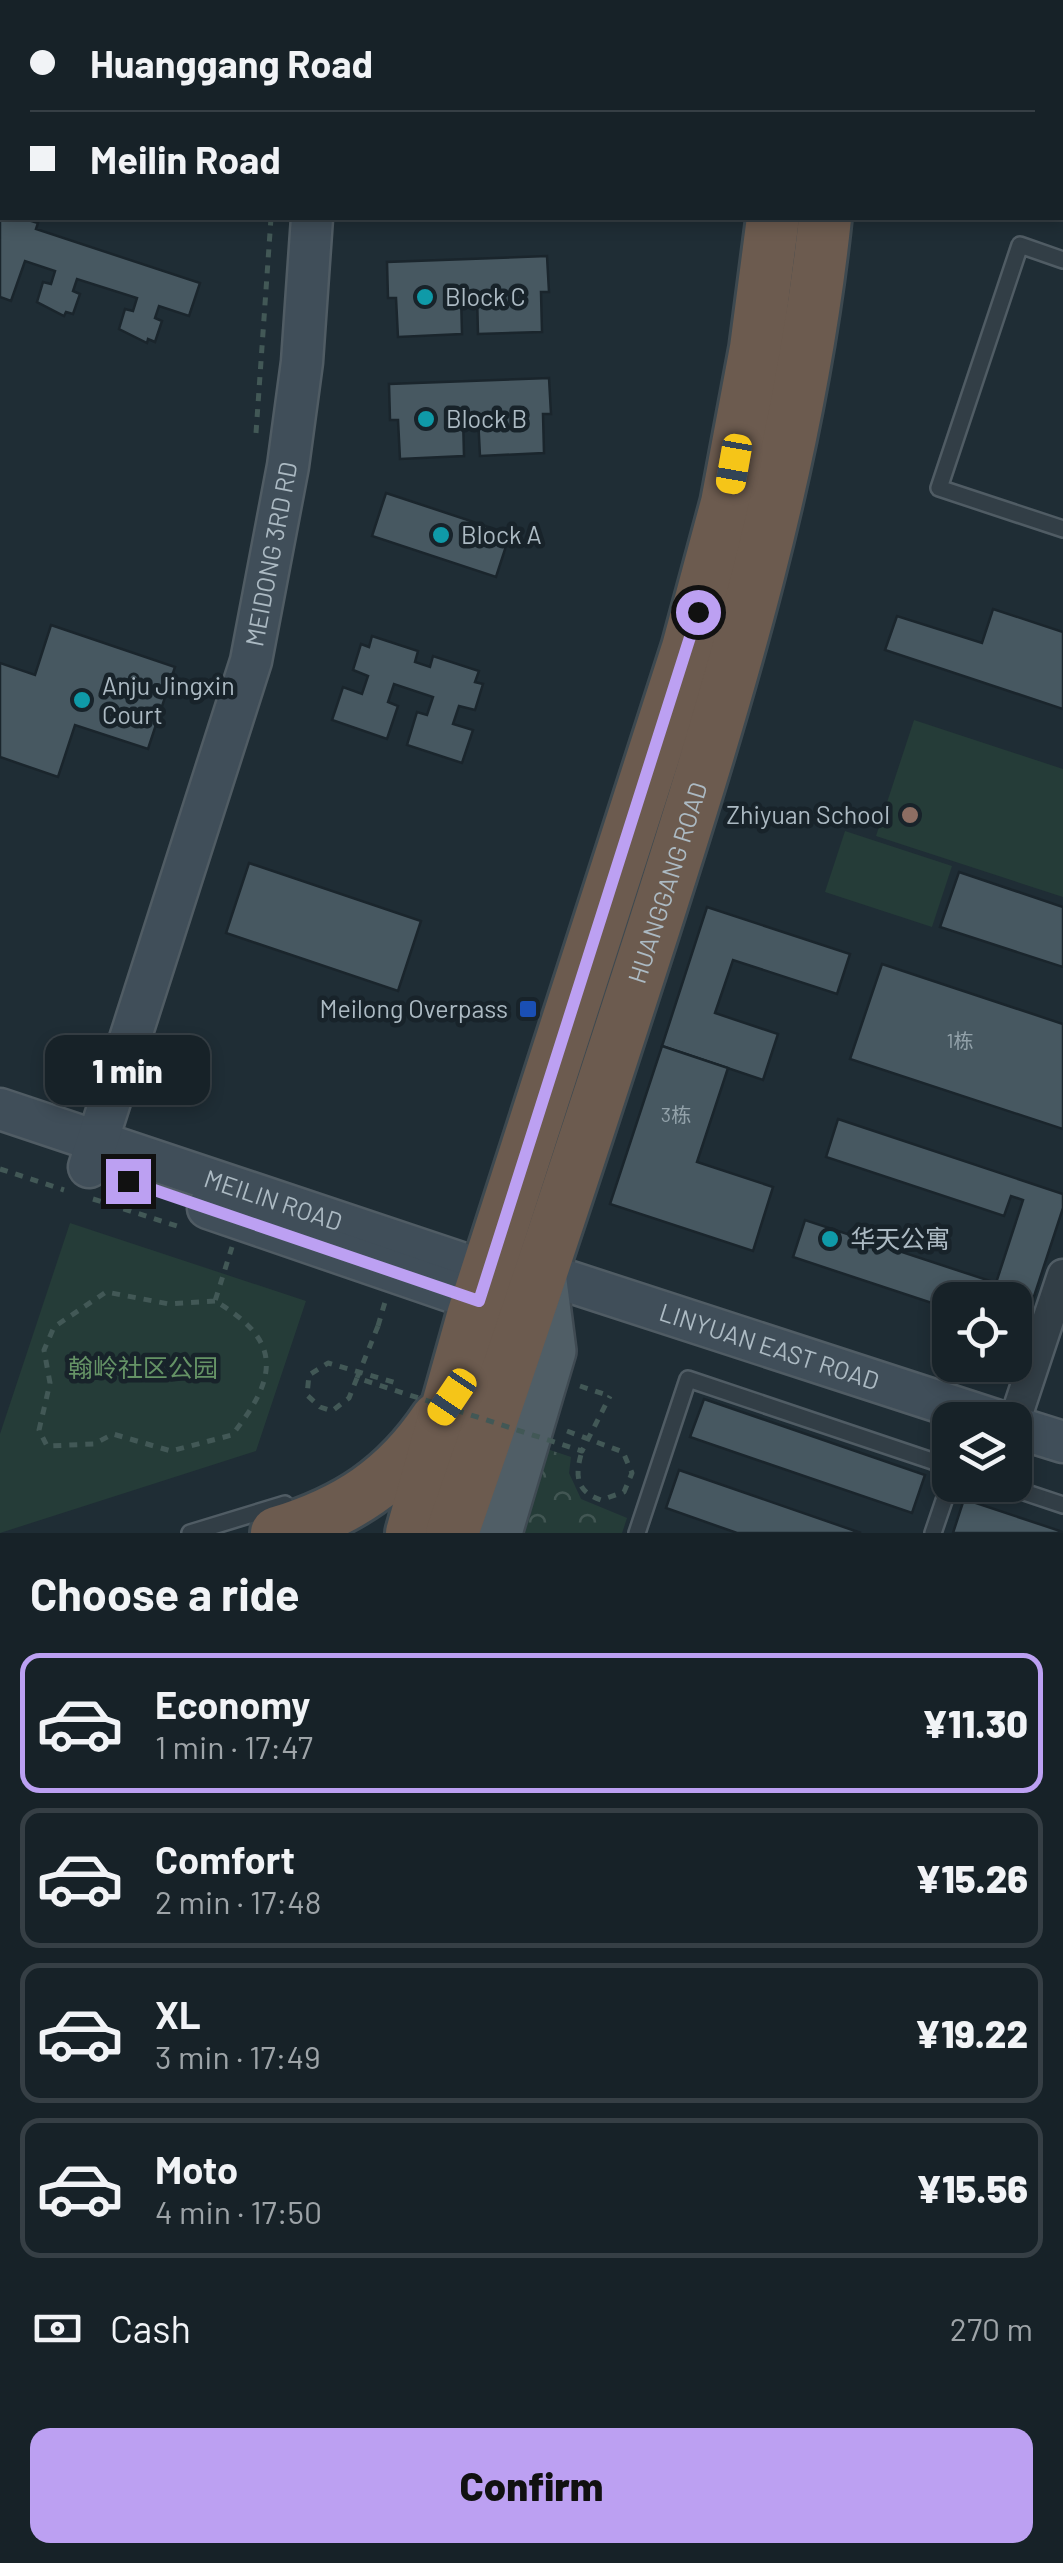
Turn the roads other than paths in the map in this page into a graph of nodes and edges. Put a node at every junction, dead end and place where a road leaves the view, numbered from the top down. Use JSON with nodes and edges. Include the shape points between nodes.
{"nodes":[{"id":1,"x":312,"y":220,"type":"edge"},
{"id":2,"x":773,"y":220,"type":"edge"},
{"id":3,"x":826,"y":220,"type":"edge"},
{"id":4,"x":1063,"y":260,"type":"edge"},
{"id":5,"x":1063,"y":530,"type":"edge"},
{"id":6,"x":0,"y":1109,"type":"edge"},
{"id":7,"x":0,"y":1138,"type":"edge"},
{"id":8,"x":93,"y":1154,"type":"junction"},
{"id":9,"x":543,"y":1274,"type":"junction"},
{"id":10,"x":1063,"y":1275,"type":"edge"},
{"id":11,"x":480,"y":1296,"type":"junction"},
{"id":12,"x":447,"y":1381,"type":"junction"},
{"id":13,"x":938,"y":1402,"type":"edge"},
{"id":14,"x":1022,"y":1402,"type":"edge"},
{"id":15,"x":1032,"y":1430,"type":"edge"},
{"id":16,"x":1063,"y":1442,"type":"edge"},
{"id":17,"x":932,"y":1461,"type":"edge"},
{"id":18,"x":1032,"y":1495,"type":"edge"},
{"id":19,"x":944,"y":1502,"type":"edge"},
{"id":20,"x":1063,"y":1505,"type":"edge"},
{"id":21,"x":291,"y":1515,"type":"edge"},
{"id":22,"x":190,"y":1533,"type":"edge"},
{"id":23,"x":412,"y":1533,"type":"edge"},
{"id":24,"x":452,"y":1533,"type":"edge"},
{"id":25,"x":499,"y":1533,"type":"edge"},
{"id":26,"x":636,"y":1533,"type":"edge"},
{"id":27,"x":933,"y":1533,"type":"edge"}],
"edges":[{"from":1,"to":8,"type":"street","name":"MEIDONG 3RD RD","via":[[288,466],[251,662]]},
{"from":2,"to":11,"type":"highway","name":"HUANGGANG ROAD","via":[[728,502],[688,648]]},
{"from":3,"to":9,"type":"highway","name":"HUANGGANG ROAD","via":[[764,566]]},
{"from":4,"to":5,"type":"lane","via":[[1020,245],[939,488]]},
{"from":6,"to":8,"type":"street","name":"MEILIN ROAD"},
{"from":7,"to":8,"type":"street","name":"MEILIN ROAD"},
{"from":8,"to":11,"type":"street","name":"MEILIN ROAD"},
{"from":9,"to":13,"type":"street","name":"LINYUAN EAST ROAD"},
{"from":9,"to":24,"type":"highway","name":"HUANGGANG ROAD"},
{"from":9,"to":25,"type":"main road","via":[[553,1351]]},
{"from":10,"to":14,"type":"street"},
{"from":11,"to":12,"type":"highway","name":"HUANGGANG ROAD"},
{"from":12,"to":21,"type":"highway","via":[[418,1447],[373,1490],[326,1518]]},
{"from":12,"to":23,"type":"highway","name":"HUANGGANG ROAD"},
{"from":15,"to":16,"type":"street"},
{"from":17,"to":26,"type":"lane","via":[[688,1379]]},
{"from":18,"to":20,"type":"lane"},
{"from":19,"to":27,"type":"lane"},
{"from":21,"to":22,"type":"lane"}]}
